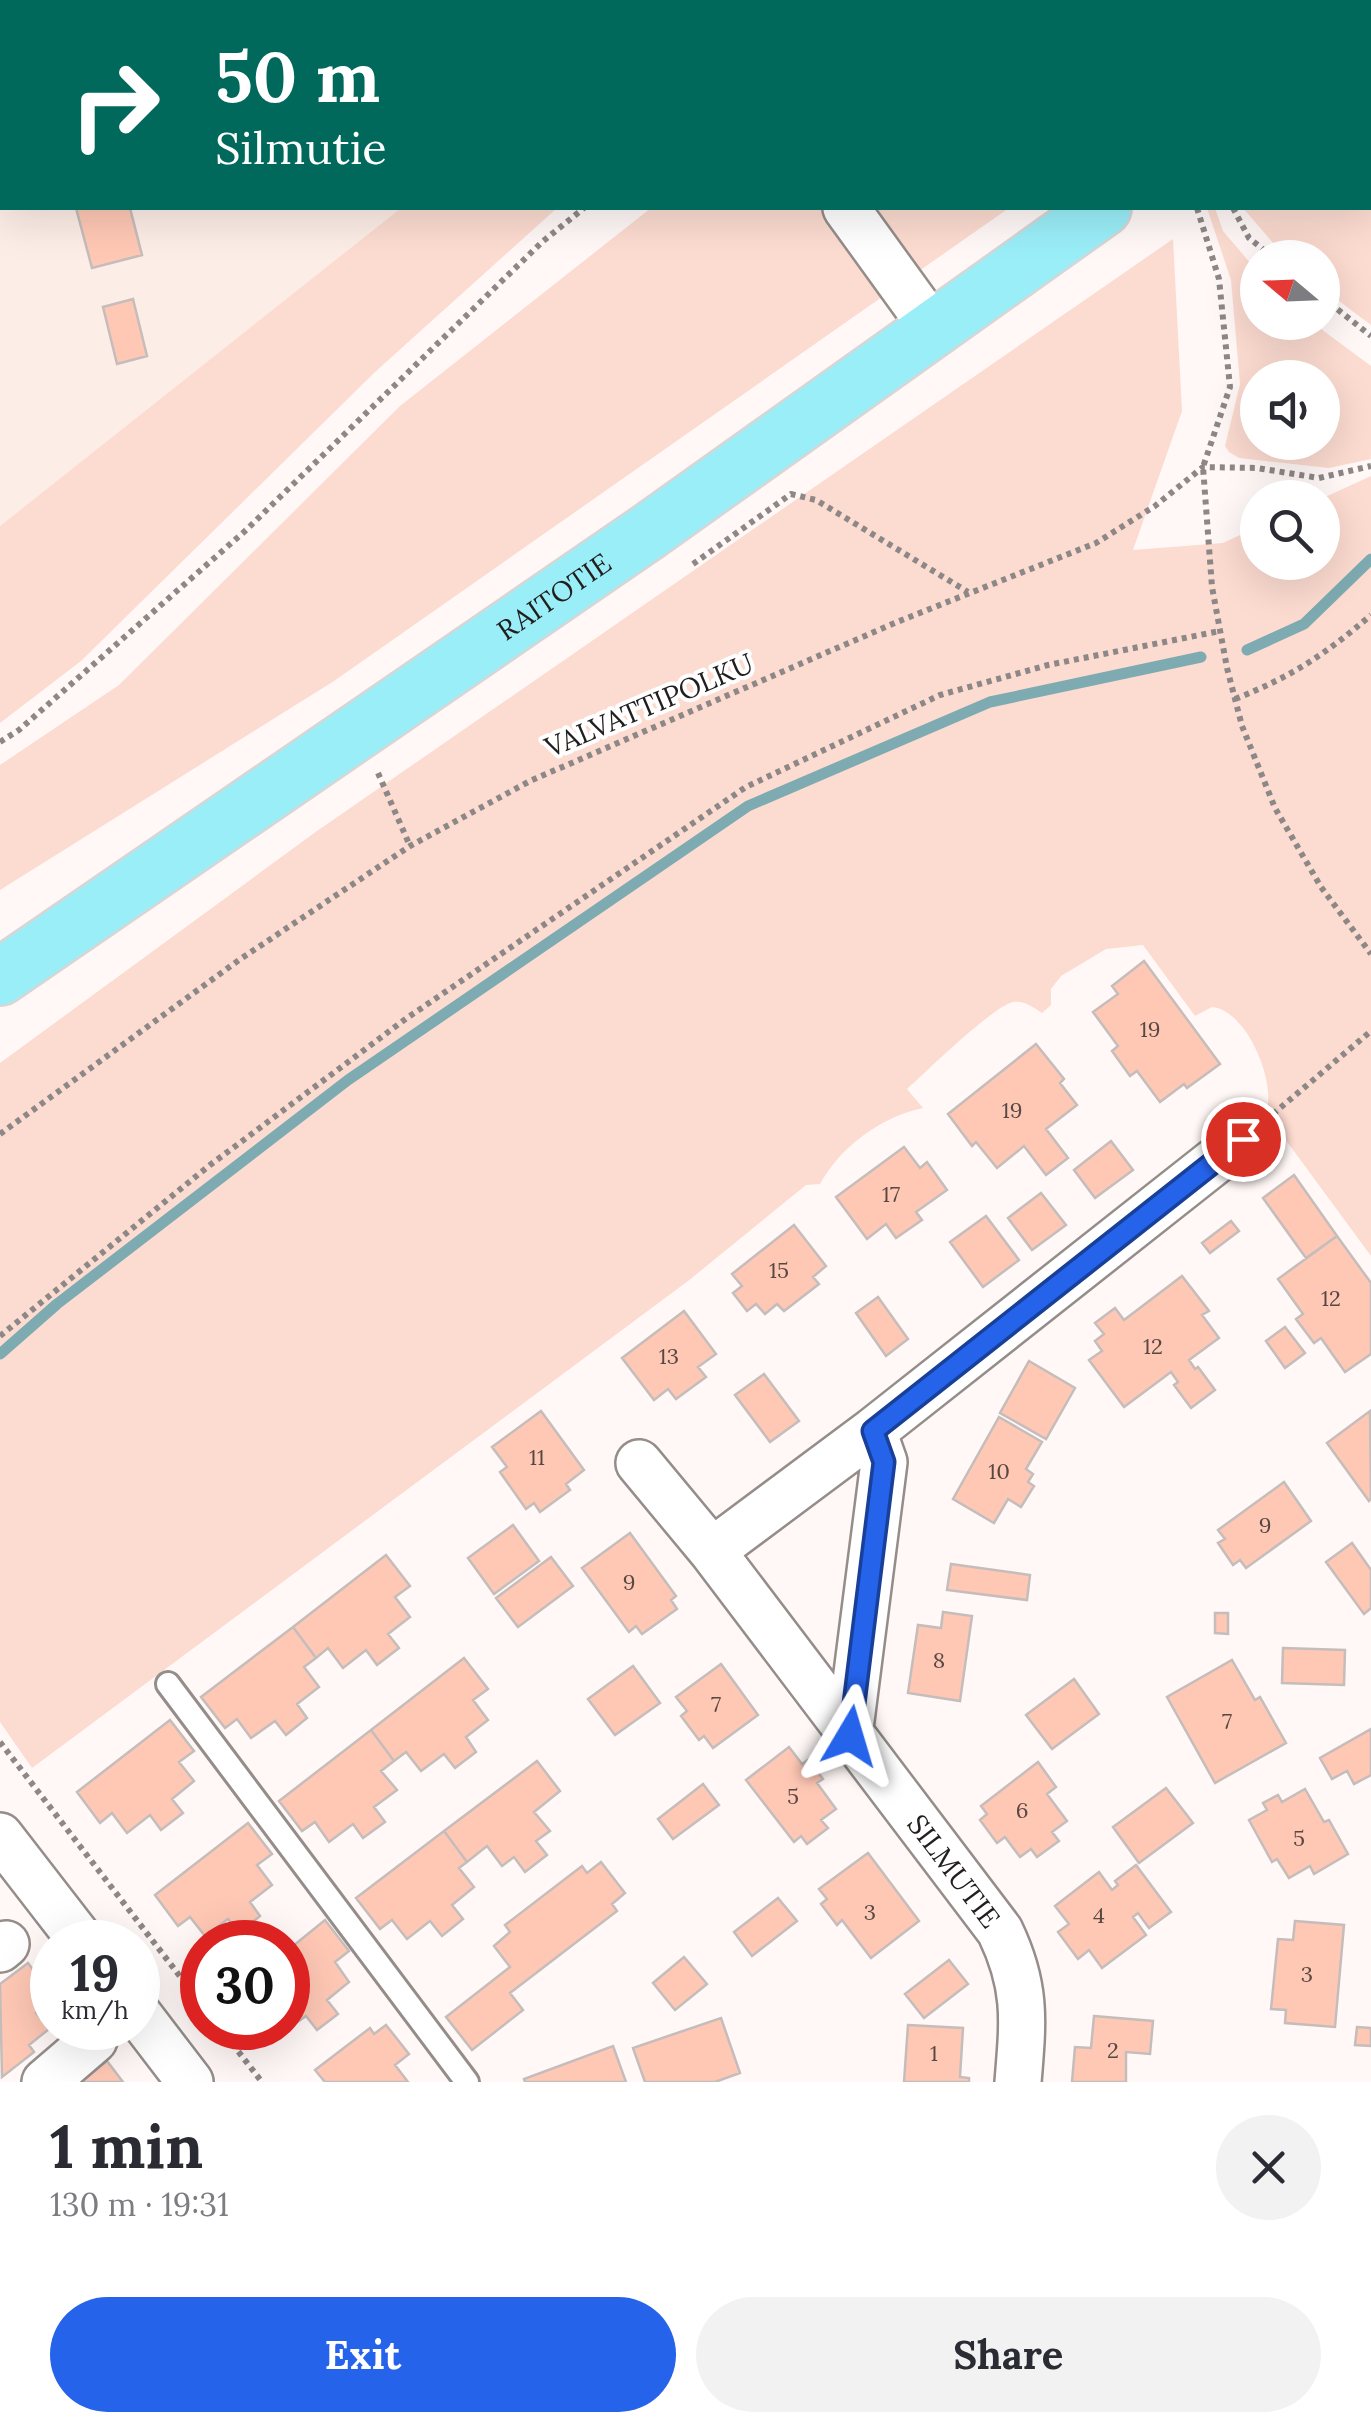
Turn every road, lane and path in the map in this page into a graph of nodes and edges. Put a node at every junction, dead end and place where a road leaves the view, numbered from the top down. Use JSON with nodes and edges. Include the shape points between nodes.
{"nodes":[{"id":1,"x":582,"y":210,"type":"edge"},
{"id":2,"x":847,"y":210,"type":"edge"},
{"id":3,"x":1100,"y":210,"type":"edge"},
{"id":4,"x":1198,"y":210,"type":"edge"},
{"id":5,"x":1234,"y":210,"type":"edge"},
{"id":6,"x":1252,"y":240,"type":"edge"},
{"id":7,"x":1340,"y":311,"type":"edge"},
{"id":8,"x":932,"y":327,"type":"junction"},
{"id":9,"x":1371,"y":336,"type":"edge"},
{"id":10,"x":1371,"y":466,"type":"edge"},
{"id":11,"x":1202,"y":468,"type":"junction"},
{"id":12,"x":693,"y":564,"type":"dead end"},
{"id":13,"x":970,"y":593,"type":"junction"},
{"id":14,"x":1371,"y":616,"type":"edge"},
{"id":15,"x":1220,"y":631,"type":"junction"},
{"id":16,"x":1235,"y":699,"type":"junction"},
{"id":17,"x":360,"y":732,"type":"junction"},
{"id":18,"x":0,"y":742,"type":"edge"},
{"id":19,"x":410,"y":846,"type":"junction"},
{"id":20,"x":1371,"y":954,"type":"edge"},
{"id":21,"x":0,"y":977,"type":"edge"},
{"id":22,"x":1371,"y":1031,"type":"edge"},
{"id":23,"x":0,"y":1134,"type":"edge"},
{"id":24,"x":1243,"y":1139,"type":"joint"},
{"id":25,"x":0,"y":1336,"type":"edge"},
{"id":26,"x":873,"y":1431,"type":"junction"},
{"id":27,"x":639,"y":1462,"type":"dead end"},
{"id":28,"x":712,"y":1551,"type":"junction"},
{"id":29,"x":168,"y":1684,"type":"dead end"},
{"id":30,"x":850,"y":1736,"type":"junction"},
{"id":31,"x":0,"y":1742,"type":"edge"},
{"id":32,"x":0,"y":1836,"type":"edge"},
{"id":33,"x":65,"y":1920,"type":"edge"},
{"id":34,"x":180,"y":1976,"type":"edge"},
{"id":35,"x":160,"y":2043,"type":"edge"},
{"id":36,"x":82,"y":2050,"type":"edge"},
{"id":37,"x":237,"y":2050,"type":"edge"},
{"id":38,"x":45,"y":2082,"type":"edge"},
{"id":39,"x":190,"y":2082,"type":"edge"},
{"id":40,"x":262,"y":2082,"type":"edge"},
{"id":41,"x":468,"y":2082,"type":"edge"},
{"id":42,"x":1018,"y":2082,"type":"edge"}],
"edges":[{"from":1,"to":18,"type":"path","via":[[245,530]]},
{"from":2,"to":8,"type":"street"},
{"from":3,"to":8,"type":"main road","name":"RAITOTIE"},
{"from":4,"to":11,"type":"path","via":[[1219,279],[1230,387]]},
{"from":5,"to":6,"type":"path"},
{"from":7,"to":9,"type":"path"},
{"from":8,"to":17,"type":"main road","name":"RAITOTIE"},
{"from":10,"to":11,"type":"path","via":[[1319,478]]},
{"from":11,"to":13,"type":"path","name":"VALVATTIPOLKU","via":[[1096,543]]},
{"from":11,"to":15,"type":"path"},
{"from":12,"to":13,"type":"path","via":[[791,494],[816,500]]},
{"from":13,"to":19,"type":"path","name":"VALVATTIPOLKU","via":[[530,781]]},
{"from":14,"to":16,"type":"path","via":[[1286,679]]},
{"from":15,"to":16,"type":"path"},
{"from":15,"to":25,"type":"path","via":[[1048,665],[940,696],[746,787],[407,1018],[210,1165]]},
{"from":16,"to":20,"type":"path","via":[[1274,808]]},
{"from":17,"to":19,"type":"path"},
{"from":17,"to":21,"type":"main road","name":"RAITOTIE"},
{"from":19,"to":23,"type":"path","name":"VALVATTIPOLKU","via":[[239,960]]},
{"from":22,"to":24,"type":"path"},
{"from":24,"to":26,"type":"street"},
{"from":26,"to":28,"type":"street"},
{"from":26,"to":30,"type":"street","via":[[884,1462]]},
{"from":27,"to":28,"type":"street","name":"SILMUTIE"},
{"from":28,"to":30,"type":"street","name":"SILMUTIE"},
{"from":29,"to":41,"type":"lane"},
{"from":30,"to":42,"type":"street","name":"SILMUTIE","via":[[1000,1930],[1020,1985]]},
{"from":31,"to":34,"type":"path"},
{"from":32,"to":33,"type":"street"},
{"from":35,"to":39,"type":"street"},
{"from":36,"to":38,"type":"street"},
{"from":37,"to":40,"type":"path"}]}
